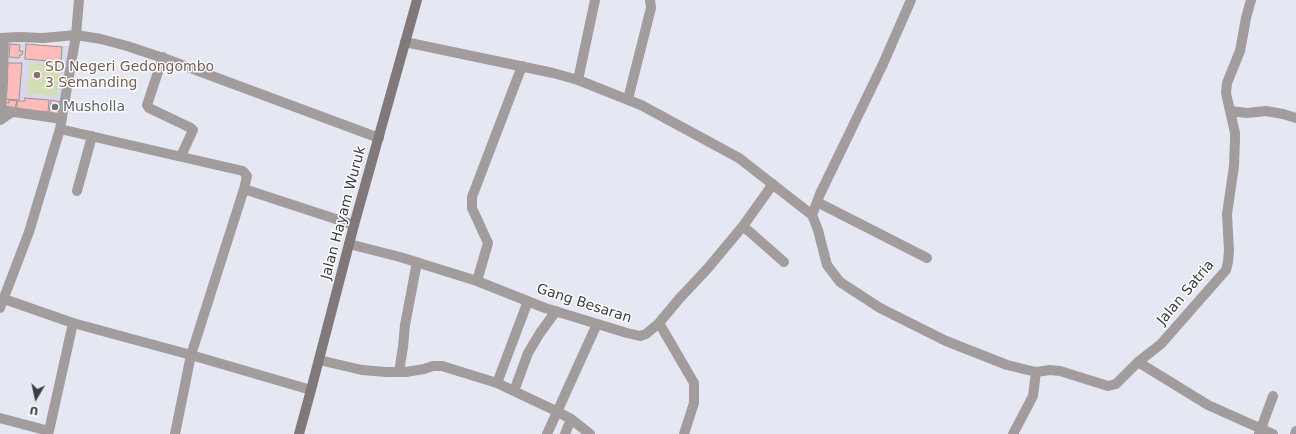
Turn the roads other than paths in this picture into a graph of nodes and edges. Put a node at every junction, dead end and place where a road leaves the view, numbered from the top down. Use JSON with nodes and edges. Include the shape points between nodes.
{"nodes":[{"id":1,"x":79,"y":0,"type":"edge"},
{"id":2,"x":417,"y":0,"type":"edge"},
{"id":3,"x":595,"y":0,"type":"edge"},
{"id":4,"x":650,"y":0,"type":"edge"},
{"id":5,"x":911,"y":0,"type":"edge"},
{"id":6,"x":1251,"y":0,"type":"edge"},
{"id":7,"x":76,"y":35,"type":"junction"},
{"id":8,"x":2,"y":38,"type":"edge"},
{"id":9,"x":405,"y":42,"type":"junction"},
{"id":10,"x":163,"y":57,"type":"junction"},
{"id":11,"x":522,"y":66,"type":"junction"},
{"id":12,"x":578,"y":80,"type":"junction"},
{"id":13,"x":628,"y":99,"type":"junction"},
{"id":14,"x":1230,"y":111,"type":"junction"},
{"id":15,"x":0,"y":113,"type":"edge"},
{"id":16,"x":1296,"y":118,"type":"edge"},
{"id":17,"x":61,"y":124,"type":"junction"},
{"id":18,"x":92,"y":136,"type":"junction"},
{"id":19,"x":378,"y":138,"type":"junction"},
{"id":20,"x":181,"y":156,"type":"junction"},
{"id":21,"x":773,"y":184,"type":"junction"},
{"id":22,"x":244,"y":188,"type":"junction"},
{"id":23,"x":76,"y":191,"type":"dead end"},
{"id":24,"x":817,"y":202,"type":"junction"},
{"id":25,"x":812,"y":214,"type":"junction"},
{"id":26,"x":354,"y":225,"type":"junction"},
{"id":27,"x":743,"y":226,"type":"junction"},
{"id":28,"x":349,"y":244,"type":"junction"},
{"id":29,"x":927,"y":258,"type":"dead end"},
{"id":30,"x":417,"y":262,"type":"junction"},
{"id":31,"x":784,"y":262,"type":"dead end"},
{"id":32,"x":477,"y":281,"type":"junction"},
{"id":33,"x":3,"y":297,"type":"edge"},
{"id":34,"x":528,"y":301,"type":"junction"},
{"id":35,"x":556,"y":311,"type":"junction"},
{"id":36,"x":73,"y":323,"type":"junction"},
{"id":37,"x":659,"y":323,"type":"junction"},
{"id":38,"x":597,"y":324,"type":"junction"},
{"id":39,"x":191,"y":354,"type":"junction"},
{"id":40,"x":319,"y":360,"type":"junction"},
{"id":41,"x":1138,"y":362,"type":"junction"},
{"id":42,"x":399,"y":372,"type":"junction"},
{"id":43,"x":1036,"y":372,"type":"junction"},
{"id":44,"x":497,"y":382,"type":"junction"},
{"id":45,"x":311,"y":390,"type":"junction"},
{"id":46,"x":514,"y":391,"type":"junction"},
{"id":47,"x":1273,"y":396,"type":"dead end"},
{"id":48,"x":556,"y":411,"type":"junction"},
{"id":49,"x":0,"y":418,"type":"edge"},
{"id":50,"x":571,"y":420,"type":"junction"},
{"id":51,"x":1296,"y":431,"type":"edge"},
{"id":52,"x":51,"y":432,"type":"edge"},
{"id":53,"x":1260,"y":432,"type":"edge"},
{"id":54,"x":175,"y":434,"type":"edge"},
{"id":55,"x":299,"y":434,"type":"edge"},
{"id":56,"x":547,"y":434,"type":"edge"},
{"id":57,"x":565,"y":434,"type":"edge"},
{"id":58,"x":590,"y":434,"type":"edge"},
{"id":59,"x":684,"y":434,"type":"edge"},
{"id":60,"x":1013,"y":434,"type":"edge"},
{"id":61,"x":1273,"y":434,"type":"edge"},
{"id":62,"x":1295,"y":434,"type":"edge"}],
"edges":[{"from":1,"to":7,"type":"street"},
{"from":2,"to":9,"type":"main road","name":"Jalan Hayam Wuruk"},
{"from":3,"to":12,"type":"street"},
{"from":4,"to":13,"type":"street","via":[[651,8]]},
{"from":5,"to":24,"type":"street"},
{"from":6,"to":14,"type":"street","name":"Jalan Satria","via":[[1240,51],[1226,93]]},
{"from":7,"to":8,"type":"street"},
{"from":7,"to":10,"type":"street","via":[[101,39]]},
{"from":7,"to":17,"type":"street"},
{"from":8,"to":15,"type":"street","via":[[3,83]]},
{"from":9,"to":11,"type":"street"},
{"from":9,"to":19,"type":"main road","name":"Jalan Hayam Wuruk"},
{"from":10,"to":19,"type":"street"},
{"from":10,"to":20,"type":"street","via":[[147,105],[193,130]]},
{"from":11,"to":12,"type":"street"},
{"from":11,"to":32,"type":"street","via":[[472,197],[472,208],[488,243]]},
{"from":12,"to":13,"type":"street"},
{"from":13,"to":21,"type":"street","via":[[739,158]]},
{"from":14,"to":16,"type":"street","via":[[1266,111]]},
{"from":14,"to":41,"type":"street","name":"Jalan Satria","via":[[1235,133],[1235,149],[1227,214],[1229,251],[1226,270],[1168,337]]},
{"from":15,"to":17,"type":"street","via":[[12,112]]},
{"from":17,"to":18,"type":"street"},
{"from":17,"to":33,"type":"street","via":[[30,232]]},
{"from":18,"to":20,"type":"street"},
{"from":18,"to":23,"type":"street"},
{"from":19,"to":26,"type":"main road","name":"Jalan Hayam Wuruk"},
{"from":20,"to":22,"type":"street","via":[[243,171],[248,176]]},
{"from":21,"to":25,"type":"street"},
{"from":21,"to":27,"type":"street","name":"Gang Besaran"},
{"from":22,"to":26,"type":"street"},
{"from":22,"to":39,"type":"street"},
{"from":24,"to":25,"type":"street"},
{"from":24,"to":29,"type":"street"},
{"from":25,"to":43,"type":"street","via":[[827,265],[840,282],[880,308],[946,341],[1007,365]]},
{"from":26,"to":28,"type":"main road","name":"Jalan Hayam Wuruk"},
{"from":27,"to":31,"type":"street"},
{"from":27,"to":37,"type":"street","name":"Gang Besaran"},
{"from":28,"to":30,"type":"street","name":"Gang Besaran"},
{"from":28,"to":40,"type":"main road","name":"Jalan Hayam Wuruk"},
{"from":30,"to":32,"type":"street","name":"Gang Besaran"},
{"from":30,"to":42,"type":"street"},
{"from":32,"to":34,"type":"street","name":"Gang Besaran"},
{"from":33,"to":36,"type":"street"},
{"from":34,"to":35,"type":"street","name":"Gang Besaran"},
{"from":34,"to":44,"type":"street"},
{"from":35,"to":38,"type":"street","name":"Gang Besaran"},
{"from":35,"to":46,"type":"street","via":[[528,353]]},
{"from":36,"to":39,"type":"street"},
{"from":36,"to":52,"type":"street"},
{"from":37,"to":38,"type":"street","name":"Gang Besaran","via":[[640,336]]},
{"from":37,"to":59,"type":"street","via":[[694,383],[694,403]]},
{"from":38,"to":48,"type":"street"},
{"from":39,"to":45,"type":"street"},
{"from":39,"to":54,"type":"street"},
{"from":40,"to":42,"type":"street","via":[[362,370]]},
{"from":40,"to":45,"type":"main road","name":"Jalan Hayam Wuruk"},
{"from":41,"to":43,"type":"street","name":"Jalan Satria","via":[[1111,386],[1060,371]]},
{"from":41,"to":53,"type":"street","via":[[1208,405]]},
{"from":42,"to":44,"type":"street","via":[[442,366]]},
{"from":43,"to":60,"type":"street","via":[[1033,396]]},
{"from":44,"to":46,"type":"street"},
{"from":45,"to":55,"type":"main road","name":"Jalan Hayam Wuruk"},
{"from":46,"to":48,"type":"street"},
{"from":47,"to":53,"type":"street"},
{"from":48,"to":50,"type":"street"},
{"from":48,"to":56,"type":"street"},
{"from":49,"to":52,"type":"street"},
{"from":50,"to":57,"type":"street"},
{"from":50,"to":58,"type":"street"},
{"from":51,"to":62,"type":"street"},
{"from":53,"to":61,"type":"street"}]}
